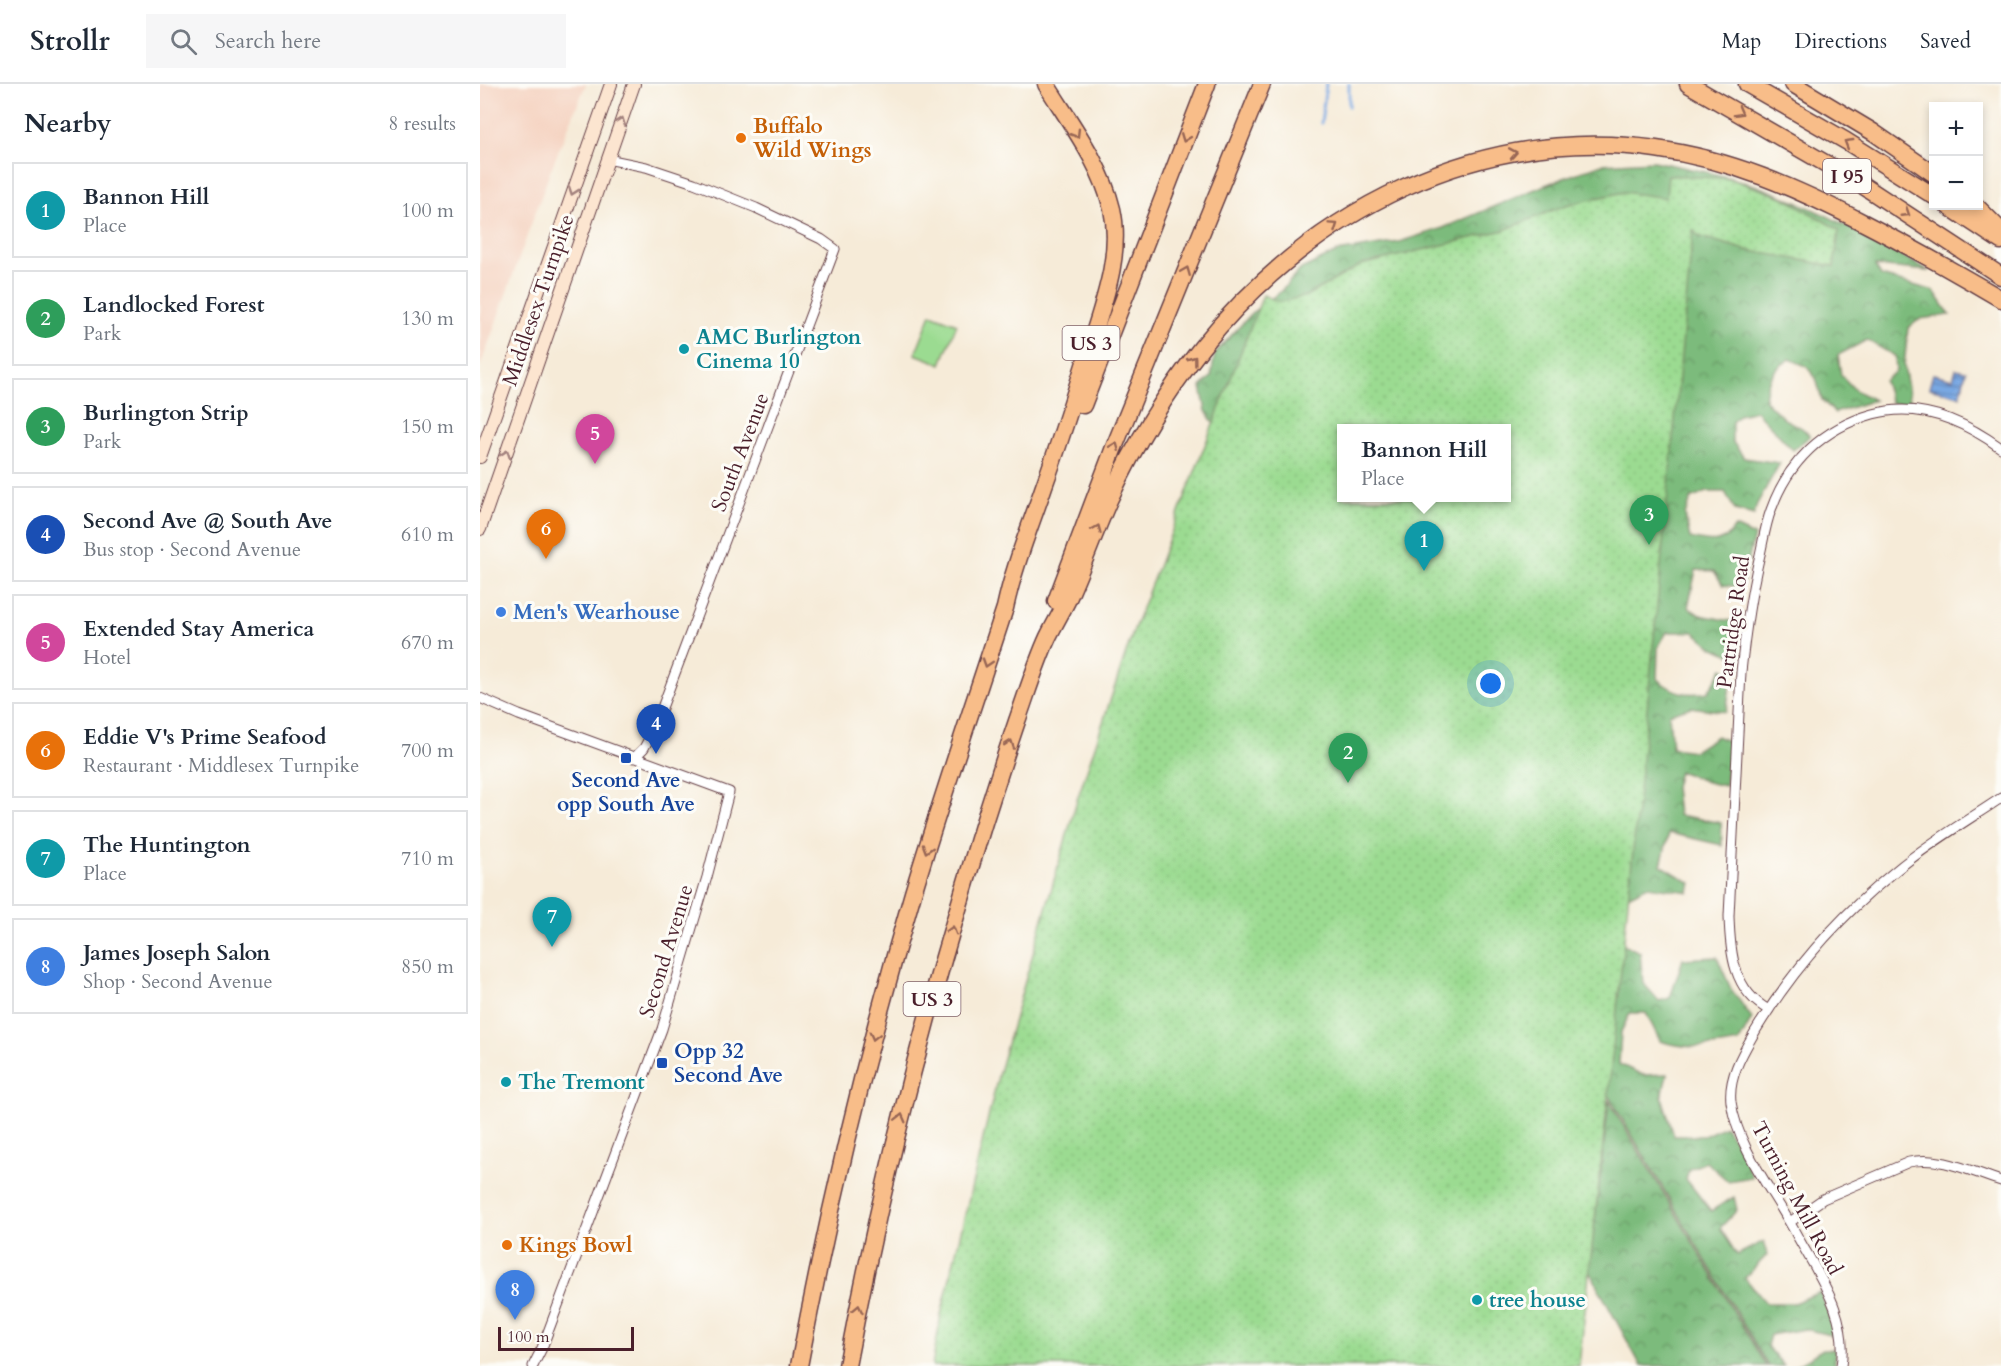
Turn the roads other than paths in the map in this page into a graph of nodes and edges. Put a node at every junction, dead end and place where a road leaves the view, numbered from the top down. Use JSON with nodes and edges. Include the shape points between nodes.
{"nodes":[{"id":1,"x":611,"y":84,"type":"edge"},
{"id":2,"x":634,"y":84,"type":"edge"},
{"id":3,"x":1046,"y":84,"type":"edge"},
{"id":4,"x":1207,"y":84,"type":"edge"},
{"id":5,"x":1262,"y":84,"type":"edge"},
{"id":6,"x":1688,"y":84,"type":"edge"},
{"id":7,"x":1747,"y":84,"type":"edge"},
{"id":8,"x":1793,"y":84,"type":"edge"},
{"id":9,"x":592,"y":136,"type":"junction"},
{"id":10,"x":607,"y":159,"type":"junction"},
{"id":11,"x":1929,"y":171,"type":"edge"},
{"id":12,"x":1929,"y":193,"type":"edge"},
{"id":13,"x":1954,"y":210,"type":"edge"},
{"id":14,"x":1980,"y":210,"type":"edge"},
{"id":15,"x":2001,"y":231,"type":"edge"},
{"id":16,"x":2001,"y":240,"type":"edge"},
{"id":17,"x":2001,"y":276,"type":"edge"},
{"id":18,"x":2001,"y":299,"type":"edge"},
{"id":19,"x":2001,"y":448,"type":"edge"},
{"id":20,"x":480,"y":457,"type":"edge"},
{"id":21,"x":480,"y":529,"type":"edge"},
{"id":22,"x":1005,"y":608,"type":"junction"},
{"id":23,"x":1047,"y":639,"type":"junction"},
{"id":24,"x":480,"y":698,"type":"edge"},
{"id":25,"x":634,"y":758,"type":"junction"},
{"id":26,"x":2001,"y":798,"type":"edge"},
{"id":27,"x":1769,"y":1010,"type":"junction"},
{"id":28,"x":2001,"y":1181,"type":"edge"},
{"id":29,"x":1790,"y":1222,"type":"junction"},
{"id":30,"x":533,"y":1366,"type":"edge"},
{"id":31,"x":799,"y":1366,"type":"edge"},
{"id":32,"x":847,"y":1366,"type":"edge"},
{"id":33,"x":1841,"y":1366,"type":"edge"}],
"edges":[{"from":1,"to":9,"type":"main road","name":"Middlesex Turnpike"},
{"from":10,"to":2,"type":"main road","name":"Middlesex Turnpike","one_way":true},
{"from":3,"to":22,"type":"highway","number":"US 3","one_way":true,"via":[[1103,182],[1113,216],[1114,246],[1094,333]]},
{"from":4,"to":22,"type":"highway","one_way":true},
{"from":23,"to":5,"type":"highway","number":"US 3","one_way":true,"via":[[1056,598],[1089,512]]},
{"from":6,"to":17,"type":"highway","number":"I 95","one_way":true,"via":[[1856,181]]},
{"from":12,"to":7,"type":"highway","number":"I 95","one_way":true},
{"from":8,"to":11,"type":"highway"},
{"from":9,"to":10,"type":"main road"},
{"from":9,"to":20,"type":"main road","name":"Middlesex Turnpike","one_way":true},
{"from":21,"to":10,"type":"main road","name":"Middlesex Turnpike","one_way":true},
{"from":10,"to":25,"type":"street","name":"South Avenue","via":[[694,183],[756,208],[835,249],[654,729]]},
{"from":13,"to":16,"type":"highway"},
{"from":14,"to":15,"type":"highway"},
{"from":23,"to":18,"type":"highway","one_way":true,"via":[[1132,453],[1168,394],[1214,334],[1260,286],[1324,233],[1381,198],[1442,171],[1507,154],[1569,146],[1626,146],[1701,157],[1801,192]]},
{"from":19,"to":27,"type":"street","name":"Partridge Road","via":[[1949,418],[1919,411],[1882,412],[1844,424],[1815,444],[1794,466],[1770,512],[1744,641],[1729,916],[1730,945],[1739,979],[1754,999]]},
{"from":22,"to":31,"type":"highway","number":"US 3","one_way":true,"via":[[939,809],[877,1024],[831,1210]]},
{"from":32,"to":23,"type":"highway","number":"US 3","one_way":true,"via":[[885,1185],[932,1001],[985,819]]},
{"from":24,"to":25,"type":"street","name":"Second Avenue"},
{"from":25,"to":30,"type":"street","name":"Second Avenue","via":[[729,792],[662,1029]]},
{"from":26,"to":27,"type":"street","name":"Turning Mill Road","via":[[1901,866],[1869,893],[1812,951]]},
{"from":27,"to":29,"type":"street","name":"Turning Mill Road","via":[[1737,1065],[1731,1100],[1744,1145]]},
{"from":28,"to":29,"type":"street","via":[[1938,1161],[1919,1160],[1823,1198]]},
{"from":29,"to":33,"type":"street","name":"Turning Mill Road","via":[[1837,1311],[1842,1335]]}]}
